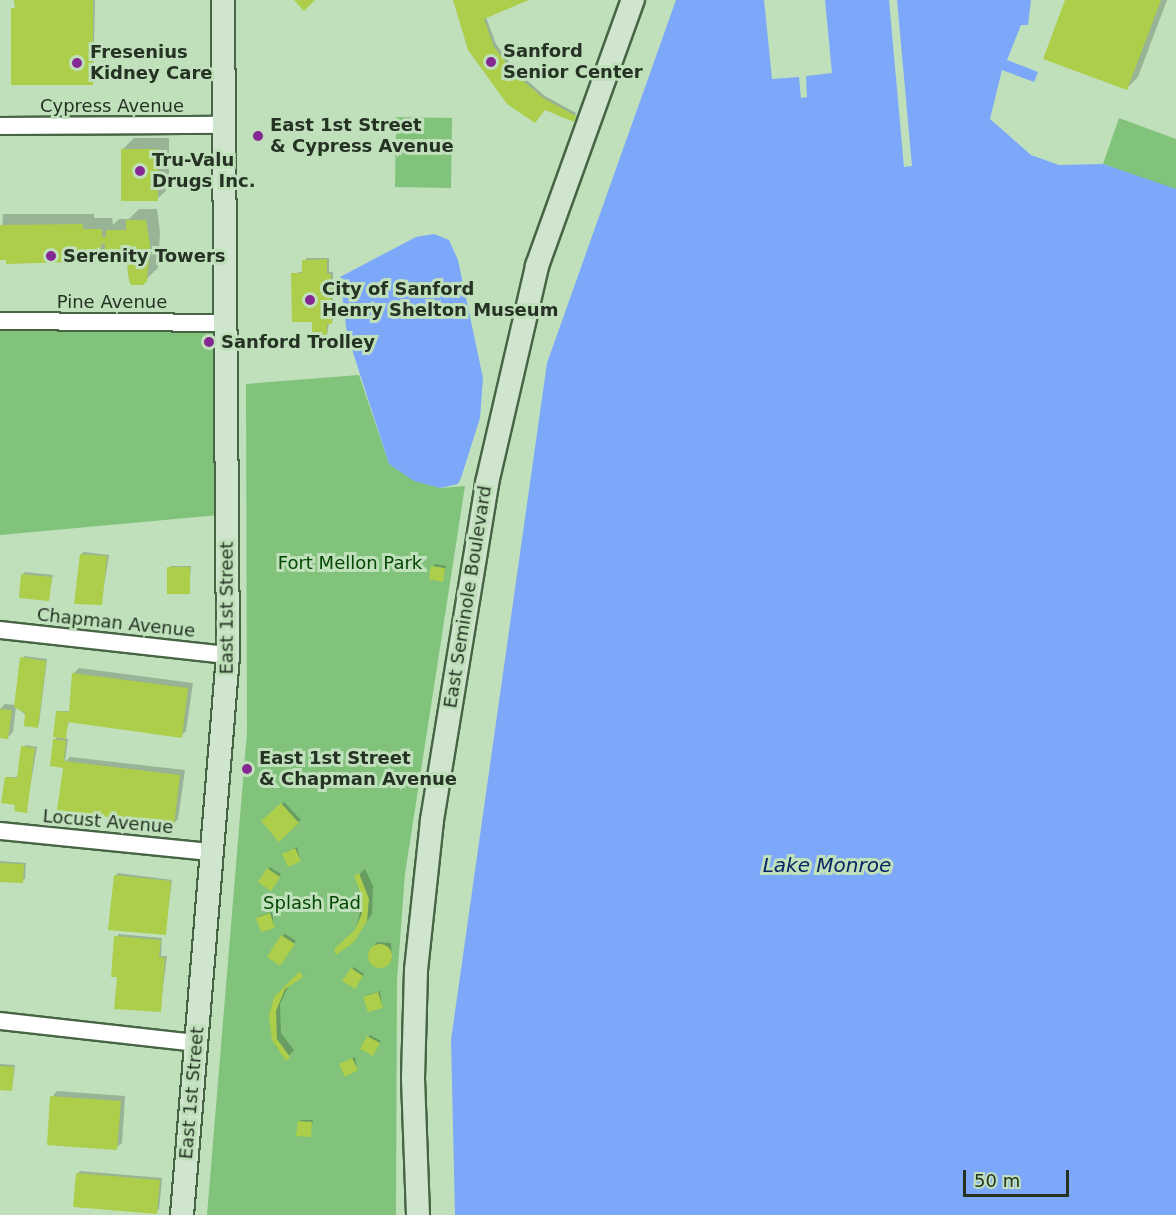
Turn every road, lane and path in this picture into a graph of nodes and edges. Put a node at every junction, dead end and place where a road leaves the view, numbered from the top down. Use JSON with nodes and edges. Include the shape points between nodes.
{"nodes":[{"id":1,"x":223,"y":0,"type":"edge"},
{"id":2,"x":633,"y":0,"type":"edge"},
{"id":3,"x":224,"y":125,"type":"junction"},
{"id":4,"x":0,"y":126,"type":"edge"},
{"id":5,"x":0,"y":321,"type":"edge"},
{"id":6,"x":224,"y":322,"type":"junction"},
{"id":7,"x":0,"y":630,"type":"edge"},
{"id":8,"x":228,"y":655,"type":"junction"},
{"id":9,"x":0,"y":831,"type":"edge"},
{"id":10,"x":212,"y":852,"type":"junction"},
{"id":11,"x":0,"y":1021,"type":"edge"},
{"id":12,"x":196,"y":1043,"type":"junction"},
{"id":13,"x":182,"y":1215,"type":"edge"},
{"id":14,"x":417,"y":1215,"type":"edge"}],
"edges":[{"from":1,"to":3,"type":"street","name":"East 1st Street"},
{"from":2,"to":14,"type":"street","name":"East Seminole Boulevard","via":[[537,266],[487,483],[432,820],[417,958],[413,1078]]},
{"from":3,"to":4,"type":"street","name":"Cypress Avenue"},
{"from":3,"to":6,"type":"street","name":"East 1st Street"},
{"from":5,"to":6,"type":"street","name":"Pine Avenue"},
{"from":6,"to":8,"type":"street","name":"East 1st Street"},
{"from":7,"to":8,"type":"street","name":"Chapman Avenue"},
{"from":8,"to":10,"type":"street","name":"East 1st Street"},
{"from":9,"to":10,"type":"street","name":"Locust Avenue"},
{"from":10,"to":12,"type":"street","name":"East 1st Street"},
{"from":11,"to":12,"type":"street"},
{"from":12,"to":13,"type":"street","name":"East 1st Street"}]}
